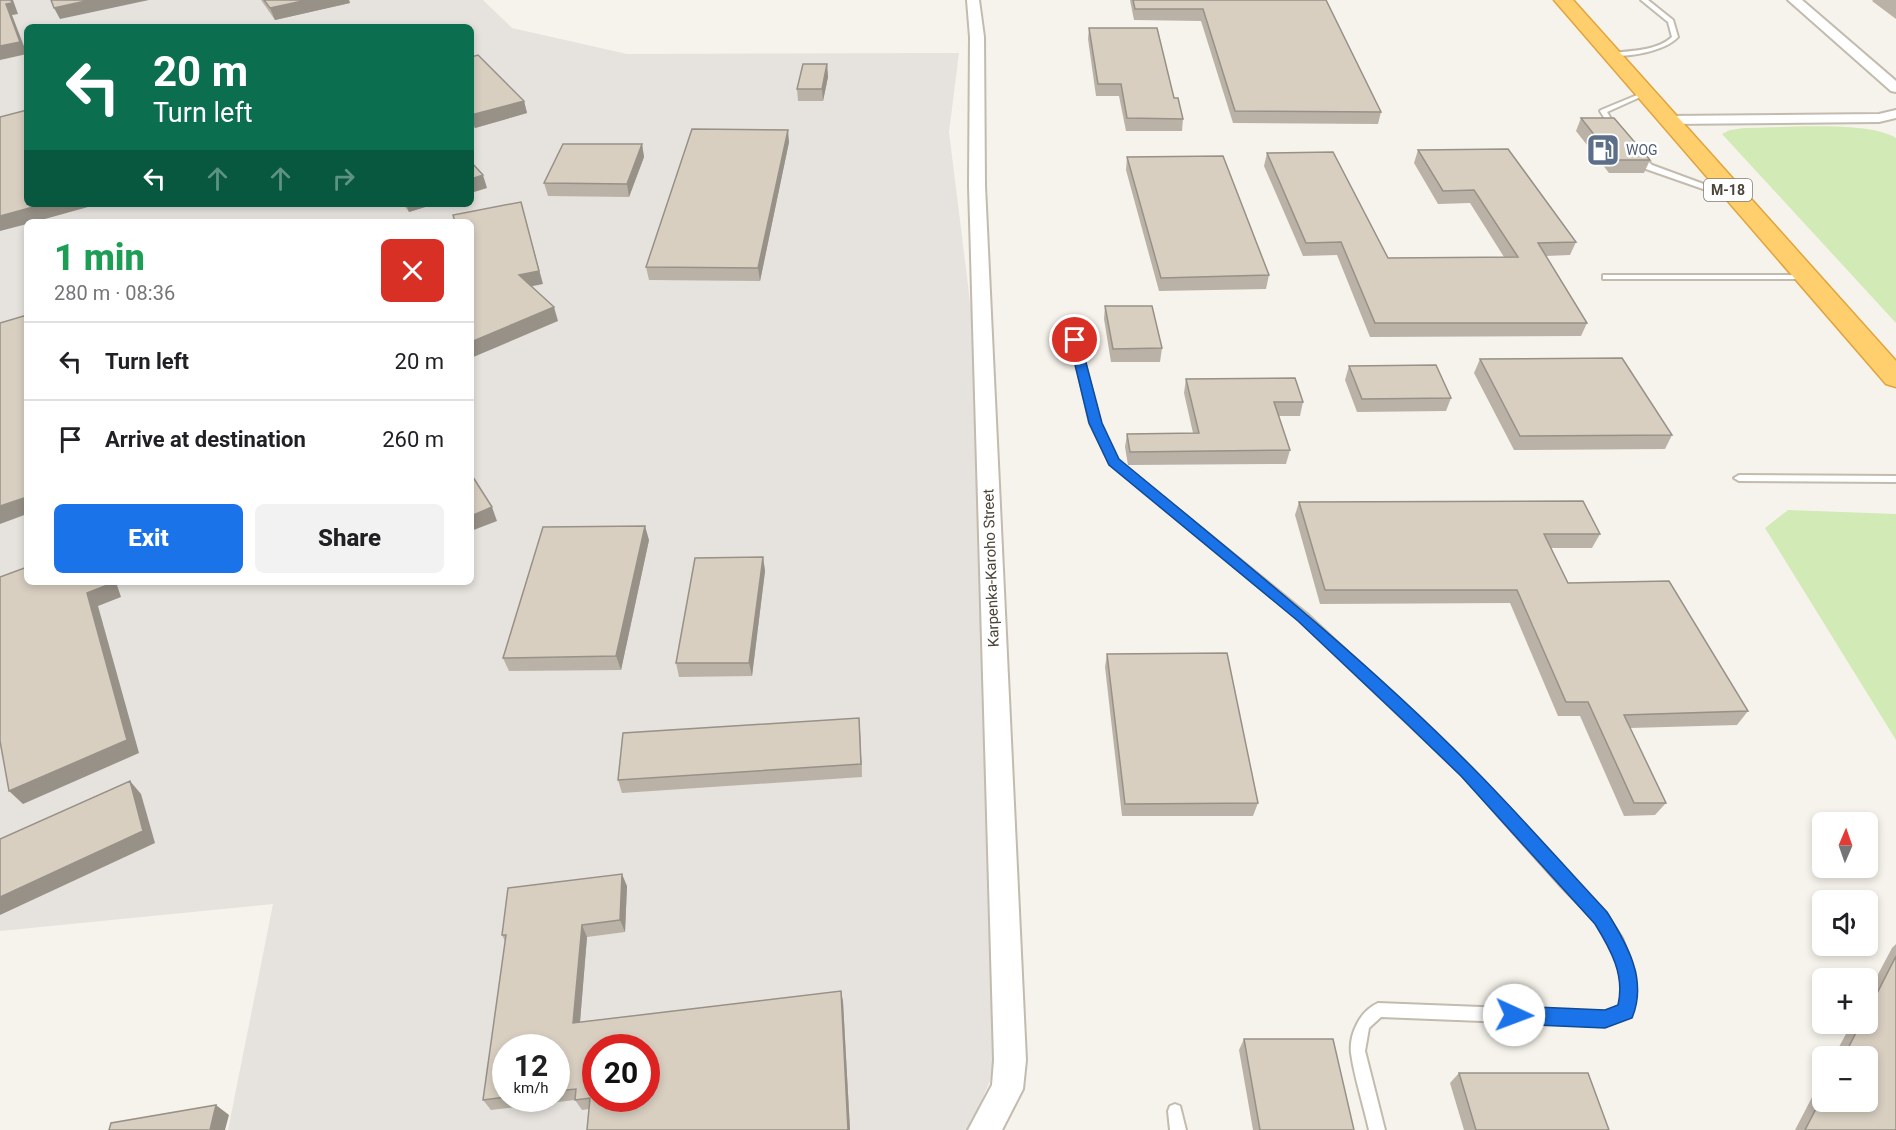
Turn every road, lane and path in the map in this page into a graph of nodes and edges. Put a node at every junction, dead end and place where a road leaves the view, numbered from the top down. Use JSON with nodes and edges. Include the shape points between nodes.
{"nodes":[{"id":1,"x":973,"y":0,"type":"edge"},
{"id":2,"x":1563,"y":0,"type":"edge"},
{"id":3,"x":1644,"y":0,"type":"edge"},
{"id":4,"x":1794,"y":0,"type":"edge"},
{"id":5,"x":1610,"y":55,"type":"junction"},
{"id":6,"x":1896,"y":88,"type":"edge"},
{"id":7,"x":1644,"y":94,"type":"junction"},
{"id":8,"x":1896,"y":114,"type":"edge"},
{"id":9,"x":1668,"y":120,"type":"junction"},
{"id":10,"x":1615,"y":130,"type":"edge"},
{"id":11,"x":1631,"y":149,"type":"edge"},
{"id":12,"x":1734,"y":196,"type":"junction"},
{"id":13,"x":1606,"y":277,"type":"dead end"},
{"id":14,"x":1806,"y":277,"type":"junction"},
{"id":15,"x":1075,"y":340,"type":"dead end"},
{"id":16,"x":1896,"y":378,"type":"edge"},
{"id":17,"x":1739,"y":478,"type":"dead end"},
{"id":18,"x":1896,"y":479,"type":"edge"},
{"id":19,"x":1175,"y":1111,"type":"dead end"},
{"id":20,"x":984,"y":1130,"type":"edge"},
{"id":21,"x":1178,"y":1130,"type":"edge"},
{"id":22,"x":1377,"y":1130,"type":"edge"}],
"edges":[{"from":1,"to":20,"type":"street","name":"Karpenka-Karoho Street","via":[[1010,1060],[1007,1089]]},
{"from":2,"to":5,"type":"highway","number":"М-18"},
{"from":3,"to":5,"type":"lane","via":[[1671,21],[1676,37],[1645,50]]},
{"from":4,"to":6,"type":"street"},
{"from":5,"to":7,"type":"highway","number":"М-18"},
{"from":7,"to":9,"type":"highway","number":"М-18"},
{"from":7,"to":10,"type":"lane","via":[[1603,111]]},
{"from":8,"to":9,"type":"street","via":[[1879,118]]},
{"from":9,"to":12,"type":"highway","number":"М-18"},
{"from":11,"to":12,"type":"lane","via":[[1648,167]]},
{"from":12,"to":14,"type":"highway","number":"М-18"},
{"from":13,"to":14,"type":"lane"},
{"from":14,"to":16,"type":"highway","number":"М-18"},
{"from":15,"to":22,"type":"lane","via":[[1095,423],[1113,462],[1303,617],[1434,740],[1601,918],[1617,943],[1628,973],[1629,993],[1625,1012],[1605,1019],[1378,1010],[1363,1024],[1358,1051]]},
{"from":17,"to":18,"type":"lane"},
{"from":19,"to":21,"type":"lane"}]}
